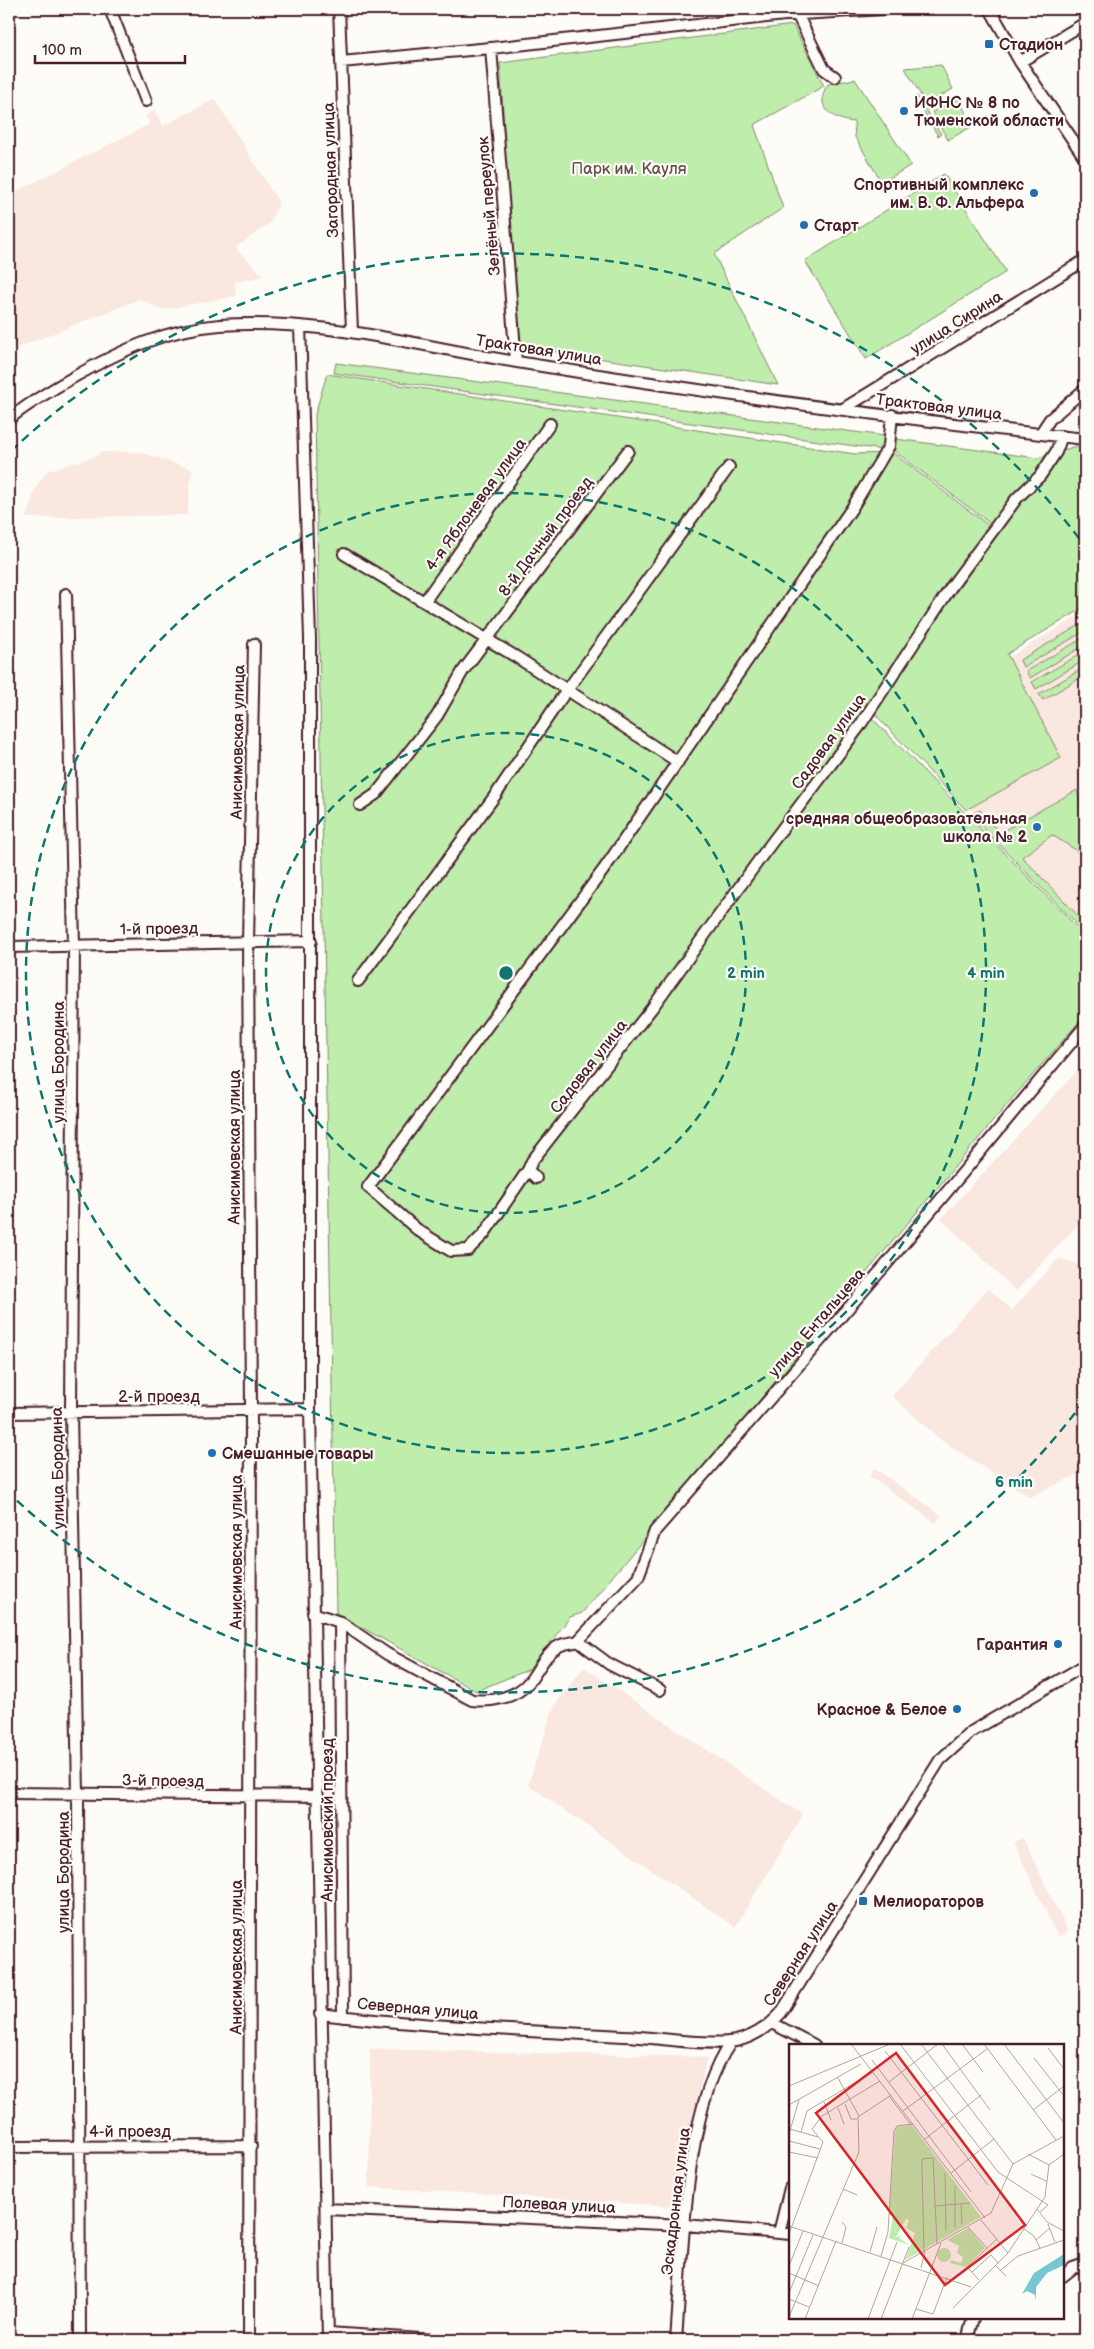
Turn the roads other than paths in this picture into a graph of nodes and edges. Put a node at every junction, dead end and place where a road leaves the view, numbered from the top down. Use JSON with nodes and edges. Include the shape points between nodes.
{"nodes":[{"id":1,"x":110,"y":9,"type":"edge"},
{"id":2,"x":340,"y":9,"type":"edge"},
{"id":3,"x":884,"y":9,"type":"edge"},
{"id":4,"x":990,"y":9,"type":"edge"},
{"id":5,"x":784,"y":12,"type":"edge"},
{"id":6,"x":797,"y":14,"type":"junction"},
{"id":7,"x":1085,"y":23,"type":"edge"},
{"id":8,"x":491,"y":48,"type":"junction"},
{"id":9,"x":340,"y":62,"type":"junction"},
{"id":10,"x":1020,"y":62,"type":"junction"},
{"id":11,"x":835,"y":77,"type":"dead end"},
{"id":12,"x":146,"y":101,"type":"dead end"},
{"id":13,"x":1085,"y":158,"type":"edge"},
{"id":14,"x":1085,"y":260,"type":"edge"},
{"id":15,"x":300,"y":326,"type":"junction"},
{"id":16,"x":352,"y":331,"type":"junction"},
{"id":17,"x":516,"y":362,"type":"junction"},
{"id":18,"x":1085,"y":389,"type":"edge"},
{"id":19,"x":843,"y":409,"type":"junction"},
{"id":20,"x":892,"y":416,"type":"junction"},
{"id":21,"x":9,"y":419,"type":"edge"},
{"id":22,"x":550,"y":424,"type":"dead end"},
{"id":23,"x":1040,"y":434,"type":"junction"},
{"id":24,"x":1062,"y":436,"type":"junction"},
{"id":25,"x":1085,"y":439,"type":"edge"},
{"id":26,"x":628,"y":451,"type":"dead end"},
{"id":27,"x":729,"y":466,"type":"dead end"},
{"id":28,"x":344,"y":554,"type":"dead end"},
{"id":29,"x":66,"y":594,"type":"dead end"},
{"id":30,"x":424,"y":602,"type":"junction"},
{"id":31,"x":487,"y":639,"type":"junction"},
{"id":32,"x":254,"y":644,"type":"dead end"},
{"id":33,"x":569,"y":690,"type":"junction"},
{"id":34,"x":678,"y":762,"type":"junction"},
{"id":35,"x":360,"y":805,"type":"dead end"},
{"id":36,"x":311,"y":940,"type":"junction"},
{"id":37,"x":248,"y":942,"type":"junction"},
{"id":38,"x":74,"y":945,"type":"junction"},
{"id":39,"x":9,"y":947,"type":"edge"},
{"id":40,"x":358,"y":981,"type":"dead end"},
{"id":41,"x":1085,"y":1026,"type":"edge"},
{"id":42,"x":528,"y":1170,"type":"junction"},
{"id":43,"x":536,"y":1178,"type":"dead end"},
{"id":44,"x":310,"y":1409,"type":"junction"},
{"id":45,"x":251,"y":1410,"type":"junction"},
{"id":46,"x":71,"y":1411,"type":"junction"},
{"id":47,"x":9,"y":1413,"type":"edge"},
{"id":48,"x":313,"y":1613,"type":"junction"},
{"id":49,"x":340,"y":1622,"type":"junction"},
{"id":50,"x":578,"y":1641,"type":"junction"},
{"id":51,"x":1085,"y":1665,"type":"edge"},
{"id":52,"x":660,"y":1690,"type":"dead end"},
{"id":53,"x":9,"y":1793,"type":"edge"},
{"id":54,"x":78,"y":1794,"type":"junction"},
{"id":55,"x":250,"y":1796,"type":"junction"},
{"id":56,"x":318,"y":1796,"type":"junction"},
{"id":57,"x":320,"y":2014,"type":"junction"},
{"id":58,"x":343,"y":2017,"type":"junction"},
{"id":59,"x":772,"y":2023,"type":"junction"},
{"id":60,"x":731,"y":2042,"type":"junction"},
{"id":61,"x":812,"y":2044,"type":"edge"},
{"id":62,"x":79,"y":2146,"type":"junction"},
{"id":63,"x":251,"y":2146,"type":"junction"},
{"id":64,"x":9,"y":2147,"type":"edge"},
{"id":65,"x":789,"y":2192,"type":"edge"},
{"id":66,"x":326,"y":2209,"type":"junction"},
{"id":67,"x":685,"y":2225,"type":"junction"},
{"id":68,"x":779,"y":2233,"type":"junction"},
{"id":69,"x":789,"y":2234,"type":"edge"},
{"id":70,"x":1085,"y":2264,"type":"edge"},
{"id":71,"x":1064,"y":2275,"type":"edge"},
{"id":72,"x":973,"y":2319,"type":"edge"},
{"id":73,"x":328,"y":2337,"type":"edge"},
{"id":74,"x":80,"y":2340,"type":"edge"},
{"id":75,"x":249,"y":2340,"type":"edge"},
{"id":76,"x":436,"y":2340,"type":"edge"},
{"id":77,"x":676,"y":2340,"type":"edge"},
{"id":78,"x":967,"y":2340,"type":"edge"}],
"edges":[{"from":1,"to":12,"type":"street"},
{"from":2,"to":9,"type":"street","name":"Загородная улица"},
{"from":3,"to":6,"type":"street"},
{"from":4,"to":10,"type":"street"},
{"from":5,"to":6,"type":"street"},
{"from":5,"to":8,"type":"street"},
{"from":6,"to":11,"type":"street","via":[[824,69]]},
{"from":7,"to":10,"type":"street"},
{"from":8,"to":9,"type":"street"},
{"from":8,"to":17,"type":"street","name":"Зелёный переулок"},
{"from":9,"to":16,"type":"street","name":"Загородная улица"},
{"from":10,"to":13,"type":"street"},
{"from":14,"to":19,"type":"street","name":"улица Сирина"},
{"from":15,"to":16,"type":"street","name":"Трактовая улица"},
{"from":15,"to":21,"type":"street","name":"Трактовая улица","via":[[219,325],[166,335],[119,352],[45,394]]},
{"from":15,"to":36,"type":"street","via":[[310,638]]},
{"from":16,"to":17,"type":"street","name":"Трактовая улица"},
{"from":17,"to":19,"type":"street","name":"Трактовая улица"},
{"from":18,"to":23,"type":"street","via":[[1050,419]]},
{"from":19,"to":20,"type":"street","name":"Трактовая улица"},
{"from":20,"to":23,"type":"street","name":"Трактовая улица"},
{"from":20,"to":34,"type":"street","via":[[889,446],[852,508]]},
{"from":22,"to":30,"type":"street","name":"4-я Яблоневая улица"},
{"from":23,"to":24,"type":"street","name":"Трактовая улица"},
{"from":24,"to":25,"type":"street","name":"Трактовая улица"},
{"from":24,"to":42,"type":"street","name":"Садовая улица","via":[[1040,476],[1017,498],[952,587],[859,727]]},
{"from":26,"to":31,"type":"street","name":"8-й Дачный проезд"},
{"from":27,"to":33,"type":"street"},
{"from":28,"to":30,"type":"street"},
{"from":29,"to":38,"type":"street","name":"улица Бородина"},
{"from":30,"to":31,"type":"street"},
{"from":31,"to":33,"type":"street"},
{"from":31,"to":35,"type":"street","name":"8-й Дачный проезд","via":[[463,671],[437,716],[376,794]]},
{"from":32,"to":37,"type":"street","name":"Анисимовская улица"},
{"from":33,"to":34,"type":"street"},
{"from":33,"to":40,"type":"street"},
{"from":34,"to":42,"type":"street","name":"Садовая улица","via":[[604,869],[368,1187],[419,1231],[451,1251],[468,1250],[484,1234]]},
{"from":36,"to":37,"type":"street","name":"1-й проезд"},
{"from":36,"to":44,"type":"street"},
{"from":37,"to":38,"type":"street","name":"1-й проезд"},
{"from":37,"to":45,"type":"street","name":"Анисимовская улица"},
{"from":38,"to":39,"type":"street","name":"1-й проезд"},
{"from":38,"to":46,"type":"street","name":"улица Бородина"},
{"from":41,"to":50,"type":"street","name":"улица Ентальцева","via":[[890,1260],[655,1531],[638,1577]]},
{"from":42,"to":43,"type":"street"},
{"from":44,"to":45,"type":"street","name":"2-й проезд"},
{"from":44,"to":48,"type":"street"},
{"from":45,"to":46,"type":"street","name":"2-й проезд"},
{"from":45,"to":55,"type":"street","name":"Анисимовская улица"},
{"from":46,"to":47,"type":"street","name":"2-й проезд"},
{"from":46,"to":54,"type":"street","name":"улица Бородина"},
{"from":48,"to":49,"type":"street"},
{"from":48,"to":56,"type":"street"},
{"from":49,"to":50,"type":"street","via":[[387,1654],[472,1700],[486,1702],[516,1693],[528,1683],[545,1657],[559,1646]]},
{"from":49,"to":58,"type":"street","name":"Анисимовский проезд"},
{"from":50,"to":52,"type":"street","via":[[609,1664]]},
{"from":51,"to":59,"type":"street","name":"Северная улица","via":[[971,1732],[940,1760]]},
{"from":53,"to":54,"type":"street","name":"3-й проезд"},
{"from":54,"to":55,"type":"street","name":"3-й проезд"},
{"from":54,"to":62,"type":"street","name":"улица Бородина"},
{"from":55,"to":56,"type":"street","name":"3-й проезд"},
{"from":55,"to":63,"type":"street","name":"Анисимовская улица"},
{"from":56,"to":57,"type":"street"},
{"from":57,"to":58,"type":"street","name":"Северная улица"},
{"from":57,"to":66,"type":"street"},
{"from":58,"to":60,"type":"street","name":"Северная улица","via":[[480,2030]]},
{"from":59,"to":60,"type":"street","name":"Северная улица","via":[[750,2036]]},
{"from":59,"to":61,"type":"street"},
{"from":60,"to":67,"type":"street","name":"Эскадронная улица","via":[[719,2059],[705,2100],[693,2155]]},
{"from":62,"to":63,"type":"street","name":"4-й проезд"},
{"from":62,"to":64,"type":"street","name":"4-й проезд"},
{"from":62,"to":74,"type":"street","name":"улица Бородина"},
{"from":63,"to":75,"type":"street","name":"Анисимовская улица"},
{"from":65,"to":68,"type":"street"},
{"from":66,"to":67,"type":"street","name":"Полевая улица"},
{"from":66,"to":73,"type":"street"},
{"from":67,"to":68,"type":"street","name":"Полевая улица"},
{"from":67,"to":77,"type":"street","name":"Эскадронная улица"},
{"from":68,"to":69,"type":"street","name":"Полевая улица"},
{"from":70,"to":71,"type":"street"},
{"from":72,"to":78,"type":"street"},
{"from":73,"to":76,"type":"street"}]}
